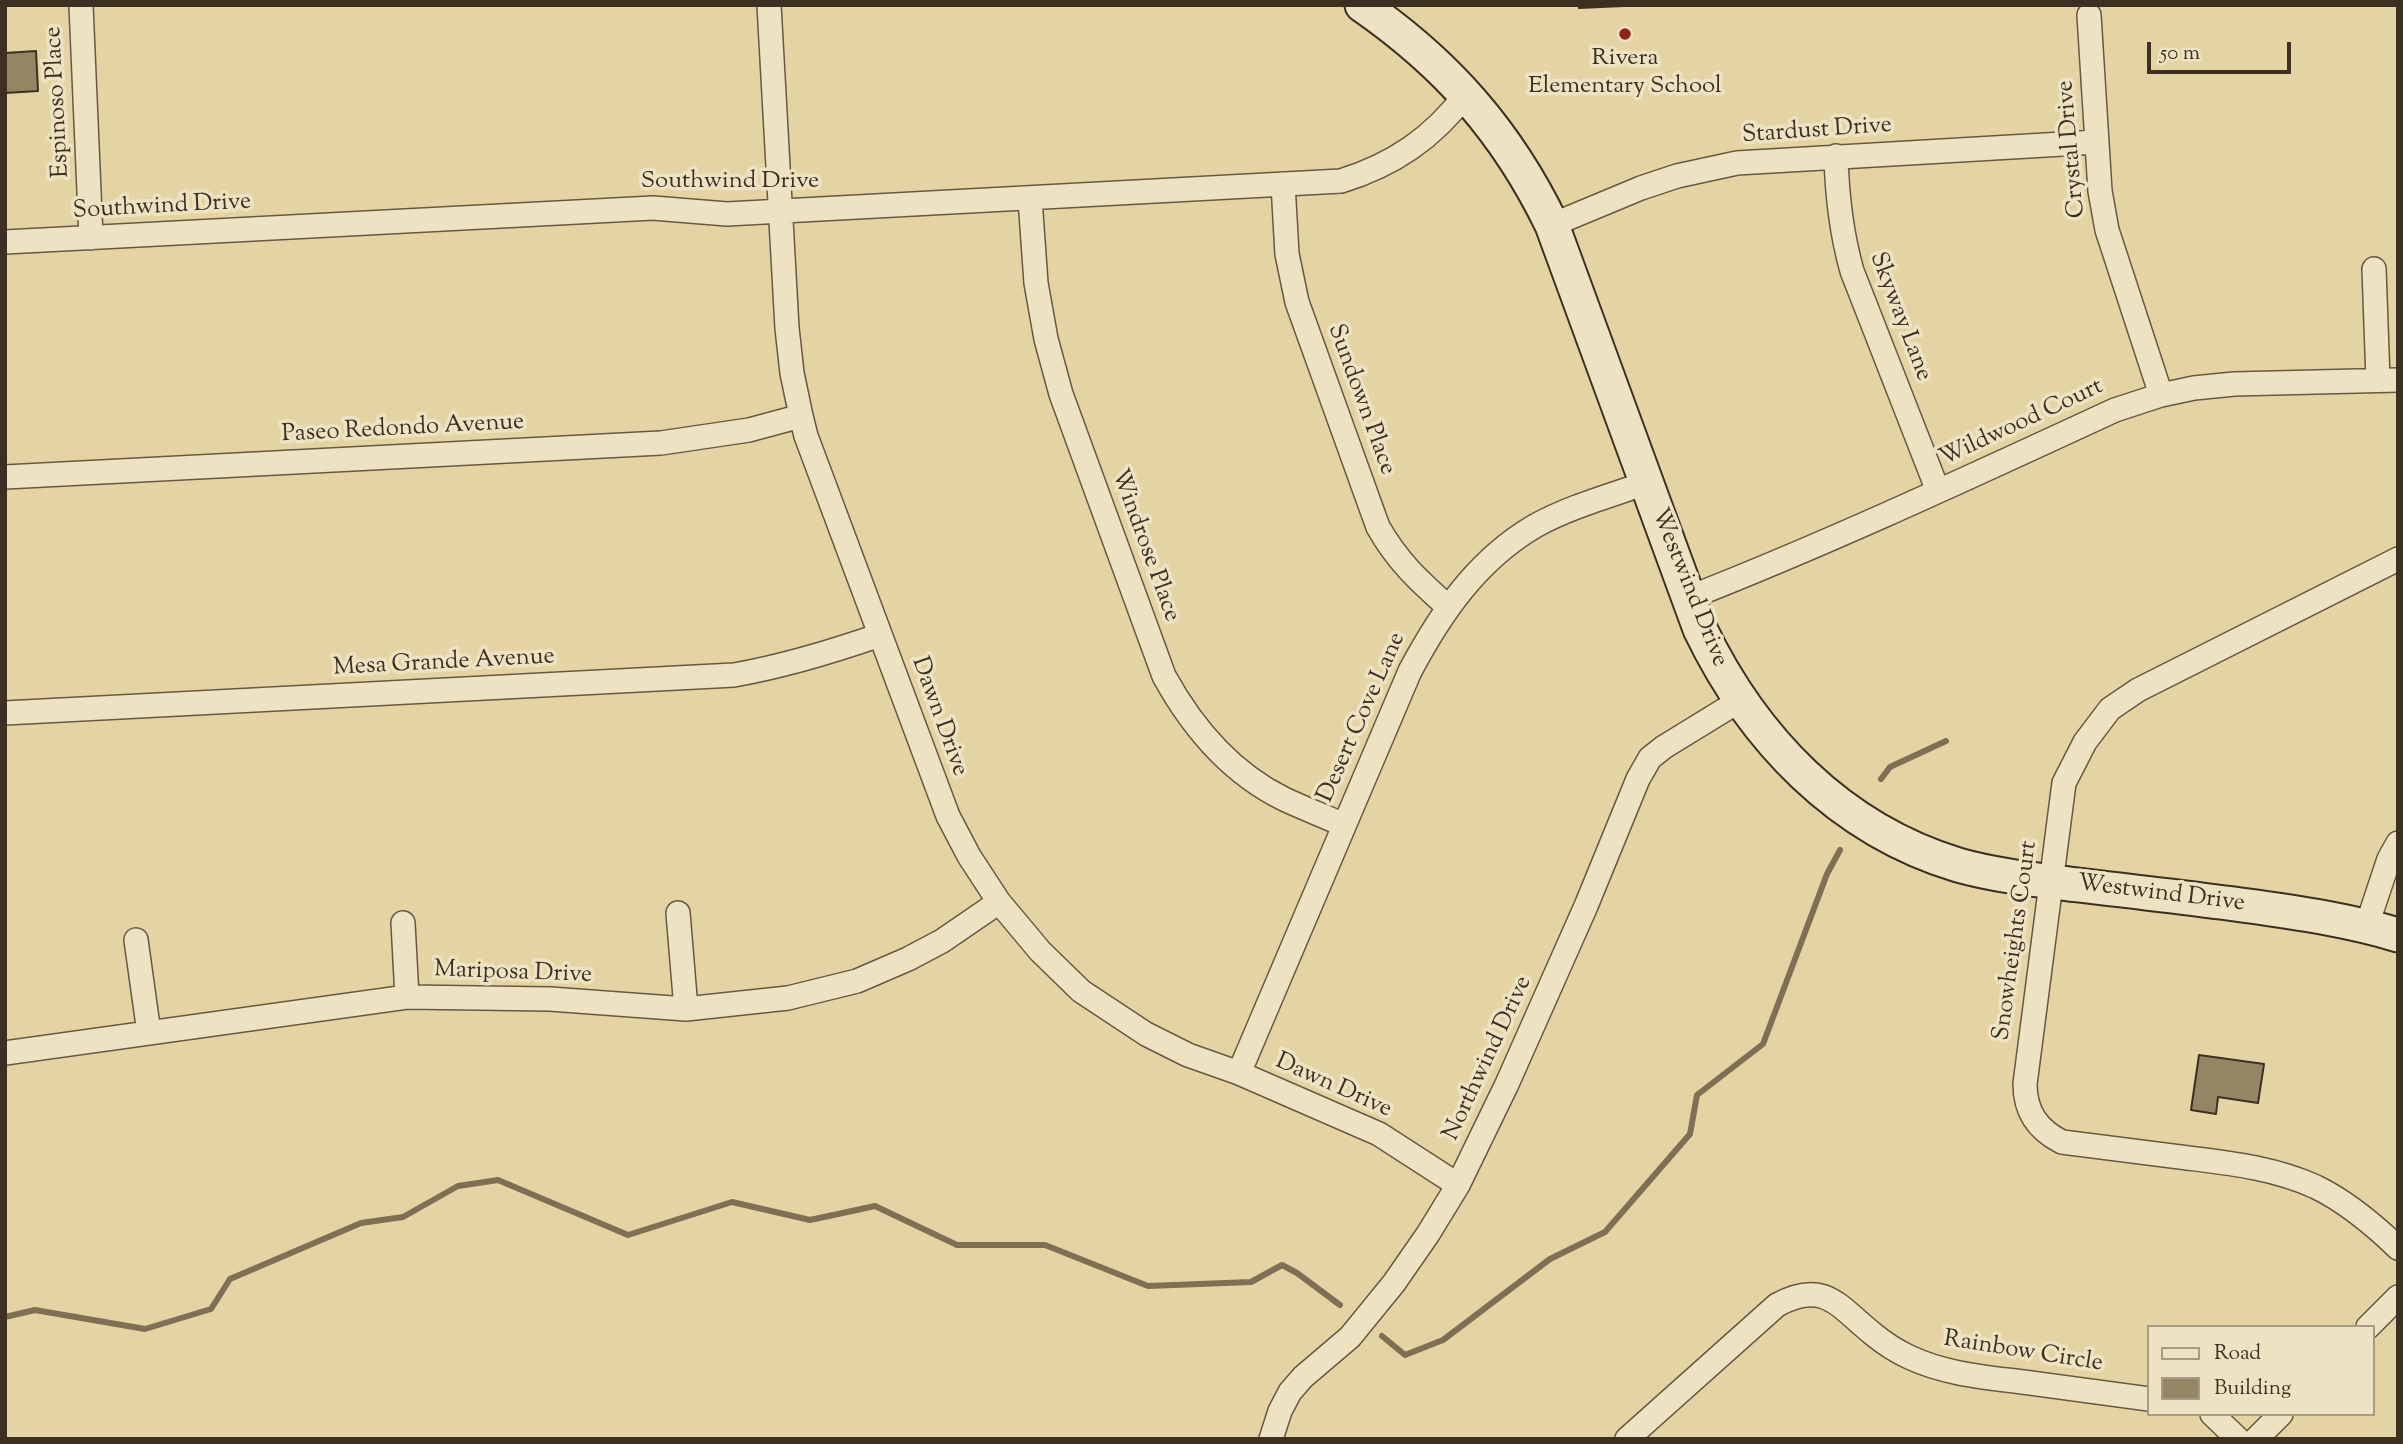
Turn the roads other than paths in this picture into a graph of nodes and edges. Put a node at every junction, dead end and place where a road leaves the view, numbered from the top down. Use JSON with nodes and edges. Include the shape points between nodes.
{"nodes":[{"id":1,"x":81,"y":5,"type":"edge"},
{"id":2,"x":769,"y":5,"type":"edge"},
{"id":3,"x":1362,"y":5,"type":"edge"},
{"id":4,"x":2089,"y":15,"type":"dead end"},
{"id":5,"x":1466,"y":94,"type":"junction"},
{"id":6,"x":2096,"y":142,"type":"junction"},
{"id":7,"x":1836,"y":156,"type":"junction"},
{"id":8,"x":1283,"y":184,"type":"junction"},
{"id":9,"x":1030,"y":199,"type":"junction"},
{"id":10,"x":779,"y":211,"type":"junction"},
{"id":11,"x":1552,"y":225,"type":"junction"},
{"id":12,"x":91,"y":238,"type":"junction"},
{"id":13,"x":5,"y":243,"type":"edge"},
{"id":14,"x":2374,"y":270,"type":"dead end"},
{"id":15,"x":2388,"y":380,"type":"edge"},
{"id":16,"x":2161,"y":395,"type":"junction"},
{"id":17,"x":801,"y":416,"type":"junction"},
{"id":18,"x":5,"y":477,"type":"edge"},
{"id":19,"x":1646,"y":483,"type":"junction"},
{"id":20,"x":1938,"y":491,"type":"junction"},
{"id":21,"x":2398,"y":559,"type":"edge"},
{"id":22,"x":1688,"y":598,"type":"junction"},
{"id":23,"x":1448,"y":607,"type":"junction"},
{"id":24,"x":880,"y":635,"type":"junction"},
{"id":25,"x":1739,"y":701,"type":"junction"},
{"id":26,"x":5,"y":713,"type":"edge"},
{"id":27,"x":1344,"y":825,"type":"junction"},
{"id":28,"x":2398,"y":843,"type":"edge"},
{"id":29,"x":2052,"y":881,"type":"junction"},
{"id":30,"x":999,"y":902,"type":"junction"},
{"id":31,"x":678,"y":913,"type":"dead end"},
{"id":32,"x":403,"y":923,"type":"dead end"},
{"id":33,"x":2383,"y":930,"type":"edge"},
{"id":34,"x":136,"y":940,"type":"dead end"},
{"id":35,"x":407,"y":997,"type":"junction"},
{"id":36,"x":686,"y":1009,"type":"junction"},
{"id":37,"x":149,"y":1033,"type":"junction"},
{"id":38,"x":5,"y":1053,"type":"edge"},
{"id":39,"x":1239,"y":1073,"type":"junction"},
{"id":40,"x":1458,"y":1185,"type":"junction"},
{"id":41,"x":2398,"y":1248,"type":"edge"},
{"id":42,"x":2398,"y":1297,"type":"edge"},
{"id":43,"x":2370,"y":1325,"type":"edge"},
{"id":44,"x":2148,"y":1399,"type":"edge"},
{"id":45,"x":2214,"y":1416,"type":"edge"},
{"id":46,"x":2279,"y":1416,"type":"edge"},
{"id":47,"x":1272,"y":1439,"type":"edge"},
{"id":48,"x":1627,"y":1439,"type":"edge"},
{"id":49,"x":2238,"y":1439,"type":"edge"},
{"id":50,"x":2256,"y":1439,"type":"edge"}],
"edges":[{"from":1,"to":12,"type":"street","name":"Espinoso Place"},
{"from":2,"to":10,"type":"street","name":"Dawn Drive"},
{"from":3,"to":5,"type":"main road","name":"Westwind Drive","via":[[1424,53]]},
{"from":4,"to":6,"type":"street","name":"Crystal Drive"},
{"from":5,"to":8,"type":"street","name":"Southwind Drive","via":[[1433,132],[1396,159],[1341,181]]},
{"from":5,"to":11,"type":"main road","name":"Westwind Drive","via":[[1515,156]]},
{"from":6,"to":7,"type":"street","name":"Stardust Drive"},
{"from":6,"to":16,"type":"street","name":"Crystal Drive","via":[[2107,230]]},
{"from":7,"to":11,"type":"street","name":"Stardust Drive","via":[[1737,163],[1677,176]]},
{"from":7,"to":20,"type":"street","name":"Skyway Lane","via":[[1842,235],[1852,271]]},
{"from":8,"to":9,"type":"street","name":"Southwind Drive"},
{"from":8,"to":23,"type":"street","name":"Sundown Place","via":[[1287,254],[1297,302],[1378,527],[1405,568]]},
{"from":9,"to":10,"type":"street","name":"Southwind Drive"},
{"from":9,"to":27,"type":"street","name":"Windrose Place","via":[[1036,283],[1061,394],[1164,676],[1179,703],[1222,756],[1256,783]]},
{"from":10,"to":12,"type":"street","name":"Southwind Drive","via":[[727,214],[653,208]]},
{"from":10,"to":17,"type":"street","name":"Dawn Drive","via":[[787,328]]},
{"from":11,"to":19,"type":"main road","name":"Westwind Drive"},
{"from":12,"to":13,"type":"street","name":"Southwind Drive"},
{"from":14,"to":15,"type":"street"},
{"from":15,"to":16,"type":"street","name":"Wildwood Court","via":[[2234,384]]},
{"from":16,"to":20,"type":"street","name":"Wildwood Court","via":[[2115,410]]},
{"from":17,"to":18,"type":"street","name":"Paseo Redondo Avenue","via":[[749,430],[662,443]]},
{"from":17,"to":24,"type":"street","name":"Dawn Drive"},
{"from":19,"to":22,"type":"main road","name":"Westwind Drive"},
{"from":19,"to":23,"type":"street","name":"Desert Cove Lane","via":[[1536,526],[1472,576]]},
{"from":20,"to":22,"type":"street","name":"Wildwood Court"},
{"from":21,"to":29,"type":"street","name":"Snowheights Court","via":[[2172,672],[2110,709],[2085,742],[2064,783]]},
{"from":22,"to":25,"type":"main road","name":"Westwind Drive"},
{"from":23,"to":27,"type":"street","name":"Desert Cove Lane","via":[[1410,671]]},
{"from":24,"to":26,"type":"street","name":"Mesa Grande Avenue","via":[[778,667],[734,675]]},
{"from":24,"to":30,"type":"street","name":"Dawn Drive","via":[[948,816]]},
{"from":25,"to":29,"type":"main road","name":"Westwind Drive","via":[[1793,766],[1832,800],[1895,841],[1986,872]]},
{"from":25,"to":40,"type":"street","name":"Northwind Drive","via":[[1650,758],[1513,1072]]},
{"from":27,"to":39,"type":"street","name":"Desert Cove Lane"},
{"from":28,"to":33,"type":"street","via":[[2389,859]]},
{"from":29,"to":33,"type":"main road","name":"Westwind Drive","via":[[2319,916]]},
{"from":29,"to":41,"type":"street","name":"Snowheights Court","via":[[2025,1084],[2029,1110],[2037,1124],[2063,1142],[2249,1165],[2284,1175],[2343,1203]]},
{"from":30,"to":36,"type":"street","name":"Mariposa Drive","via":[[942,941],[857,981],[788,998]]},
{"from":30,"to":39,"type":"street","name":"Dawn Drive","via":[[1040,951],[1112,1013],[1188,1055]]},
{"from":31,"to":36,"type":"street"},
{"from":32,"to":35,"type":"street"},
{"from":34,"to":37,"type":"street"},
{"from":35,"to":36,"type":"street","name":"Mariposa Drive","via":[[550,999]]},
{"from":35,"to":37,"type":"street","name":"Mariposa Drive"},
{"from":37,"to":38,"type":"street","name":"Mariposa Drive"},
{"from":39,"to":40,"type":"street","name":"Dawn Drive","via":[[1379,1134]]},
{"from":40,"to":47,"type":"street","name":"Northwind Drive","via":[[1394,1283],[1350,1337],[1290,1392]]},
{"from":42,"to":43,"type":"street"},
{"from":44,"to":48,"type":"street","name":"Rainbow Circle","via":[[1957,1373],[1923,1364],[1872,1334],[1833,1300],[1812,1294],[1777,1305]]},
{"from":45,"to":49,"type":"street"},
{"from":46,"to":50,"type":"street"}]}
